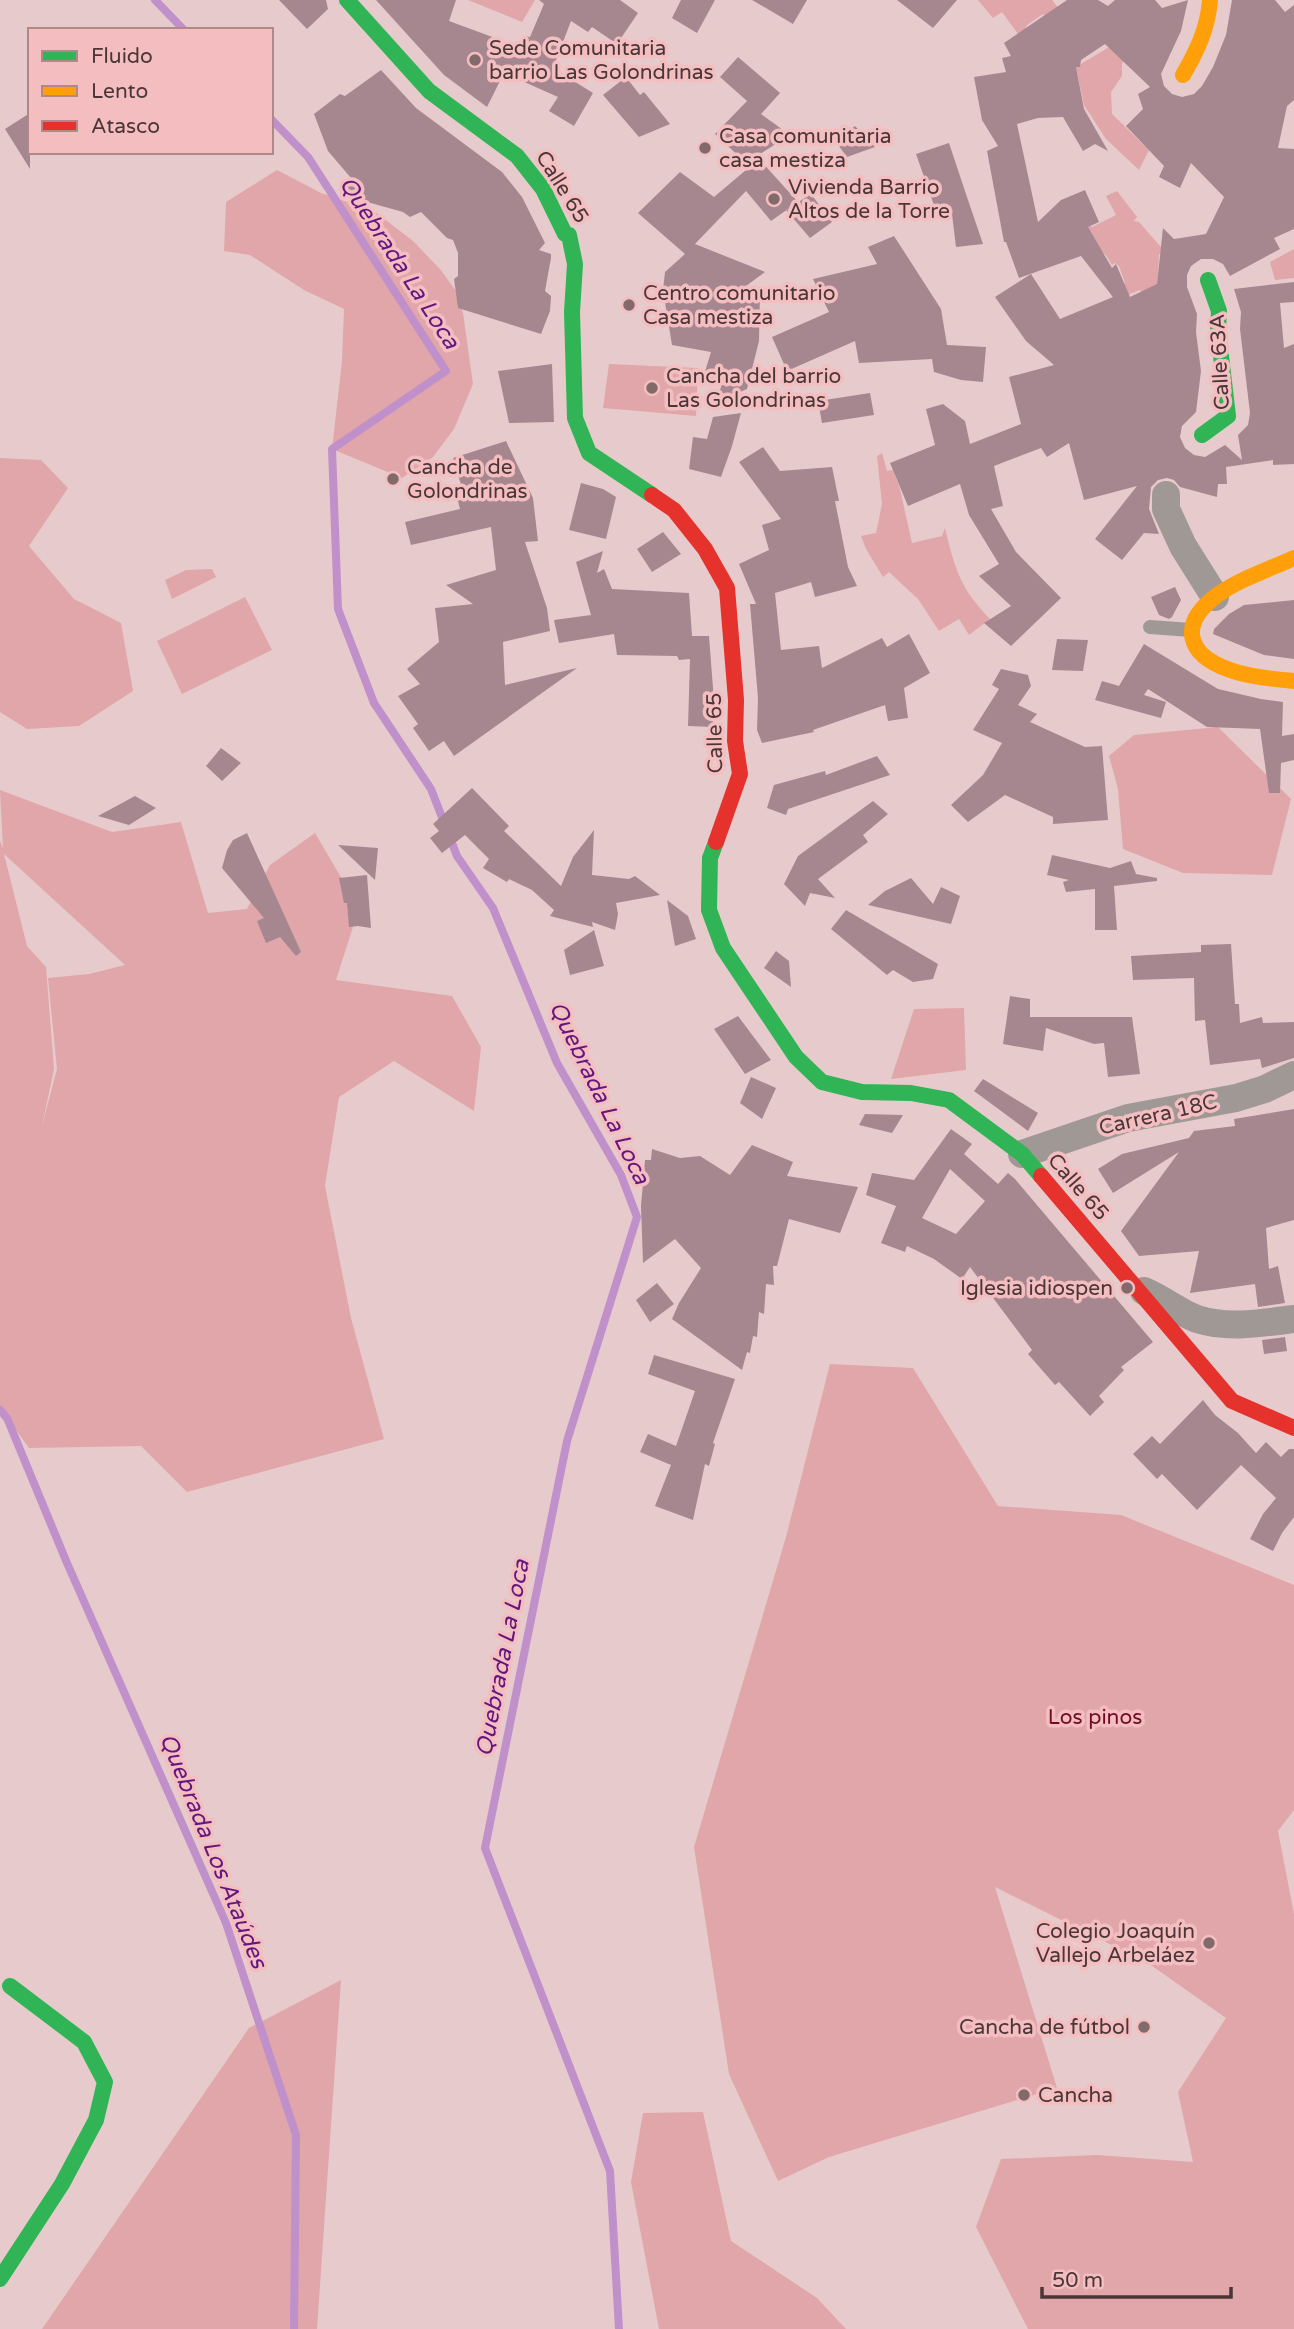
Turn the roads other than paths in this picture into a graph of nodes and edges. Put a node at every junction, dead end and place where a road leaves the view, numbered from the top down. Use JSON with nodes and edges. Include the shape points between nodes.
{"nodes":[{"id":1,"x":346,"y":0,"type":"edge"},
{"id":2,"x":1210,"y":0,"type":"edge"},
{"id":3,"x":1183,"y":75,"type":"dead end"},
{"id":4,"x":1208,"y":280,"type":"dead end"},
{"id":5,"x":1202,"y":435,"type":"dead end"},
{"id":6,"x":1166,"y":495,"type":"dead end"},
{"id":7,"x":1294,"y":558,"type":"edge"},
{"id":8,"x":1215,"y":597,"type":"junction"},
{"id":9,"x":1150,"y":627,"type":"dead end"},
{"id":10,"x":1191,"y":629,"type":"junction"},
{"id":11,"x":1294,"y":681,"type":"edge"},
{"id":12,"x":1294,"y":1075,"type":"edge"},
{"id":13,"x":1022,"y":1154,"type":"junction"},
{"id":14,"x":1136,"y":1287,"type":"junction"},
{"id":15,"x":1294,"y":1319,"type":"edge"},
{"id":16,"x":1294,"y":1428,"type":"edge"},
{"id":17,"x":10,"y":1986,"type":"dead end"},
{"id":18,"x":0,"y":2279,"type":"edge"}],
"edges":[{"from":1,"to":13,"type":"street","name":"Calle 65","via":[[429,91],[517,156],[543,189],[561,228],[569,235],[575,264],[575,418],[589,453],[674,510],[705,549],[727,588],[740,774],[709,858],[709,909],[723,948],[796,1057],[822,1082],[862,1093],[911,1093],[949,1100]]},
{"from":2,"to":3,"type":"street","via":[[1202,38]]},
{"from":4,"to":5,"type":"street","name":"Calle 63A","via":[[1219,311],[1228,416]]},
{"from":6,"to":8,"type":"street","via":[[1166,509],[1183,546]]},
{"from":7,"to":8,"type":"street"},
{"from":8,"to":10,"type":"street","via":[[1194,618]]},
{"from":9,"to":10,"type":"lane"},
{"from":10,"to":11,"type":"street","via":[[1198,652],[1230,670]]},
{"from":12,"to":13,"type":"street","name":"Carrera 18C","via":[[1236,1098],[1128,1118]]},
{"from":13,"to":14,"type":"street","name":"Calle 65"},
{"from":14,"to":15,"type":"street","via":[[1194,1318],[1218,1323]]},
{"from":14,"to":16,"type":"street","name":"Calle 65","via":[[1231,1401]]},
{"from":17,"to":18,"type":"street","via":[[84,2042],[105,2082],[96,2120],[62,2184]]}]}
